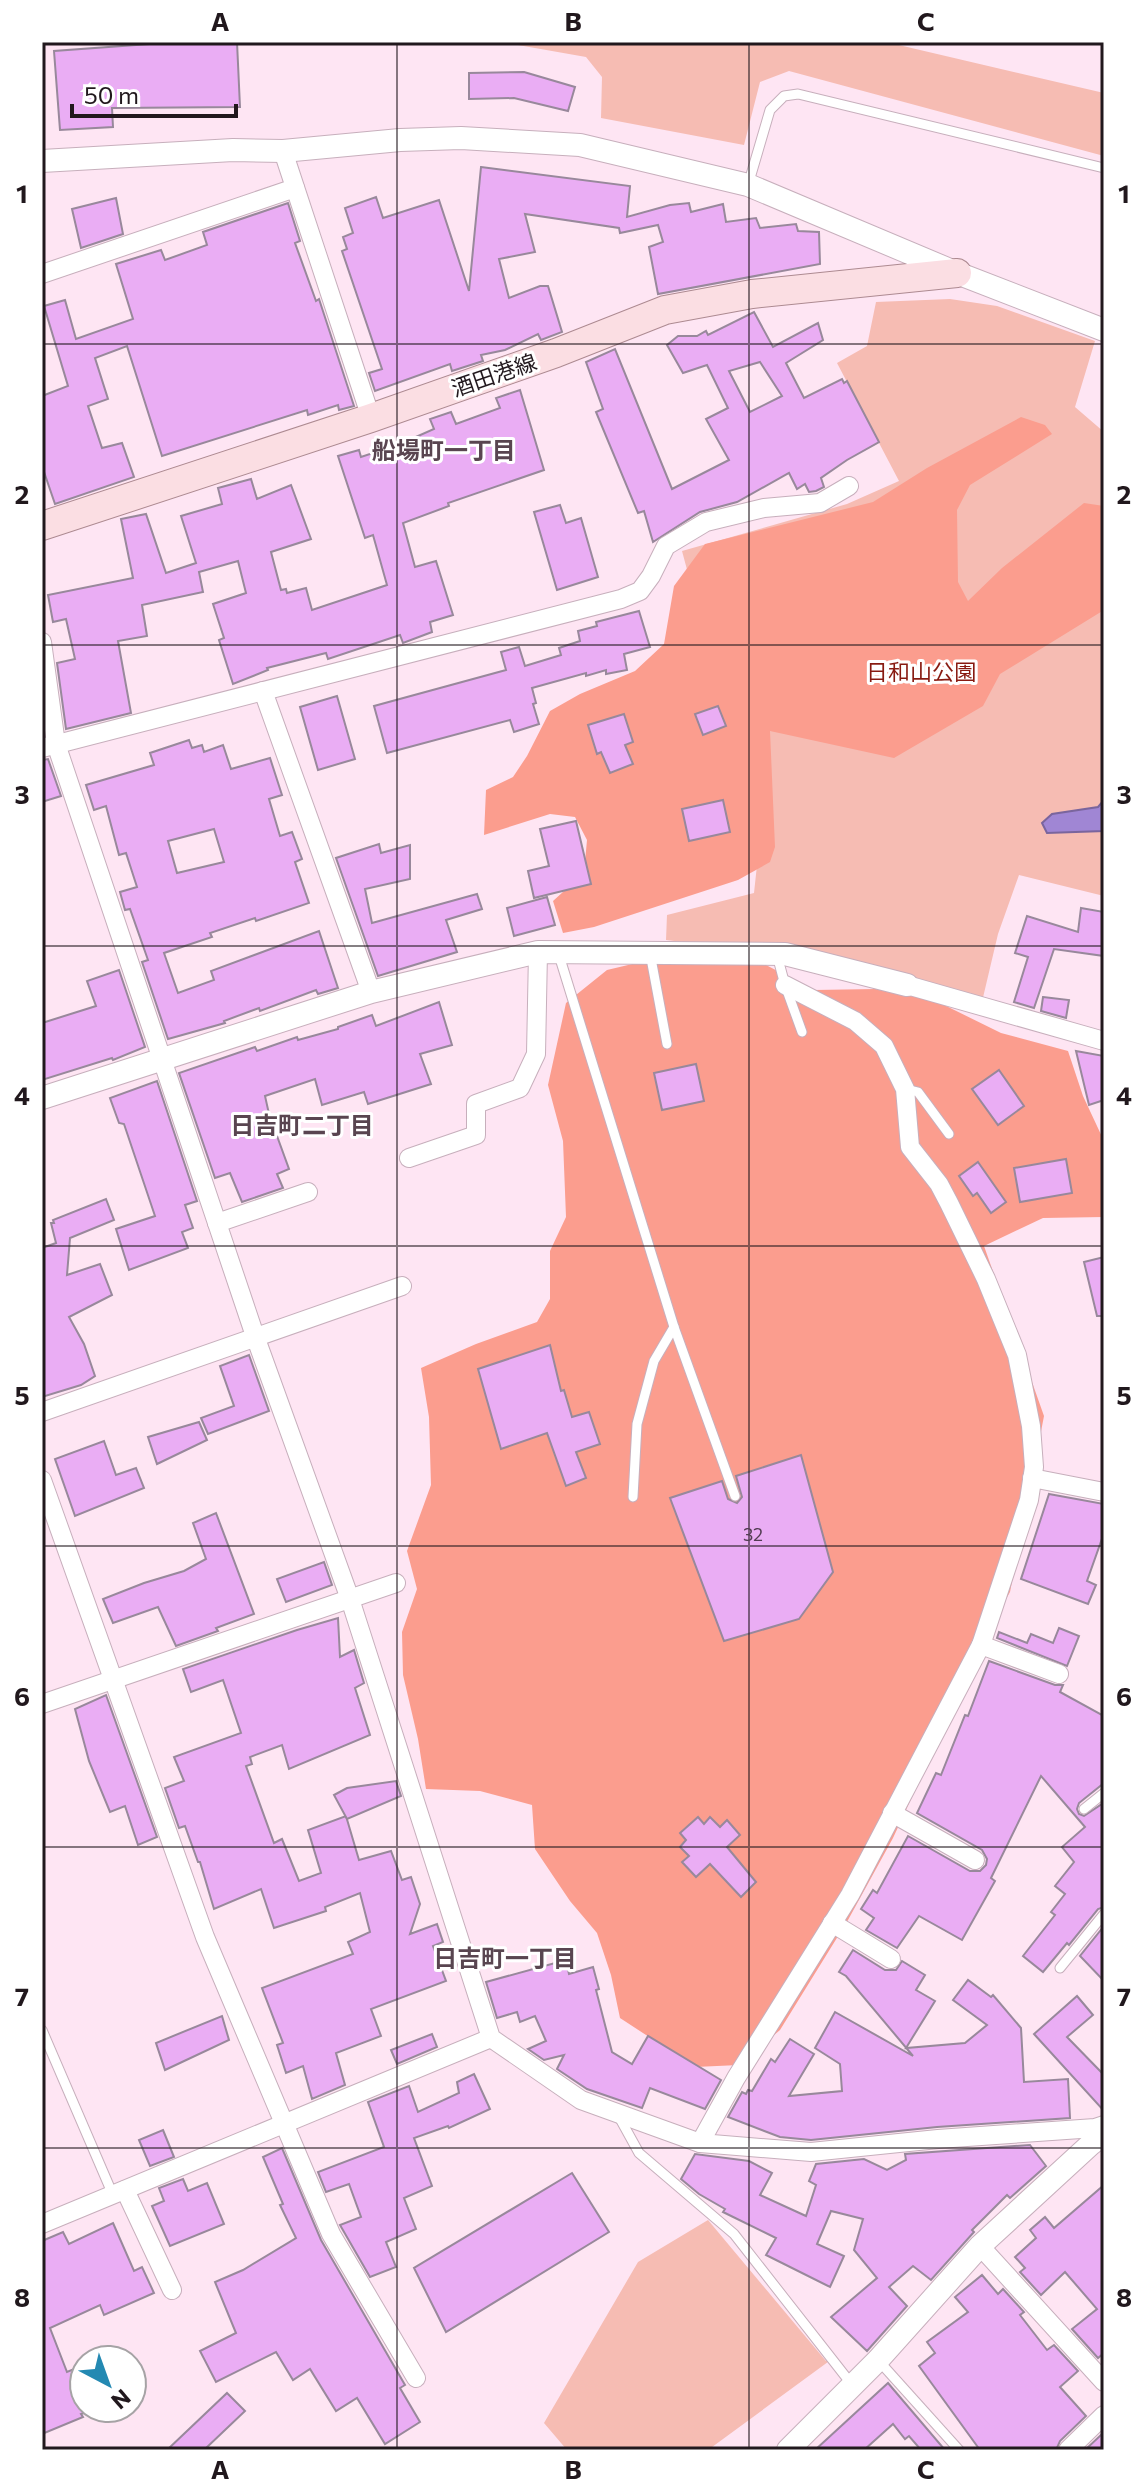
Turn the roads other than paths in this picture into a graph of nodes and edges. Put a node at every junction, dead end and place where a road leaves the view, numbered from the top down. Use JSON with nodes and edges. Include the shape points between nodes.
{"nodes":[{"id":1,"x":283,"y":151,"type":"junction"},
{"id":2,"x":42,"y":161,"type":"edge"},
{"id":3,"x":1104,"y":168,"type":"edge"},
{"id":4,"x":748,"y":185,"type":"junction"},
{"id":5,"x":295,"y":188,"type":"junction"},
{"id":6,"x":957,"y":273,"type":"junction"},
{"id":7,"x":42,"y":274,"type":"edge"},
{"id":8,"x":1104,"y":330,"type":"edge"},
{"id":9,"x":371,"y":418,"type":"junction"},
{"id":10,"x":849,"y":486,"type":"dead end"},
{"id":11,"x":42,"y":526,"type":"edge"},
{"id":12,"x":42,"y":642,"type":"edge"},
{"id":13,"x":263,"y":691,"type":"junction"},
{"id":14,"x":49,"y":746,"type":"edge"},
{"id":15,"x":548,"y":952,"type":"junction"},
{"id":16,"x":650,"y":953,"type":"junction"},
{"id":17,"x":777,"y":954,"type":"junction"},
{"id":18,"x":785,"y":985,"type":"junction"},
{"id":19,"x":907,"y":985,"type":"joint"},
{"id":20,"x":371,"y":992,"type":"junction"},
{"id":21,"x":802,"y":1032,"type":"dead end"},
{"id":22,"x":1104,"y":1041,"type":"edge"},
{"id":23,"x":667,"y":1044,"type":"dead end"},
{"id":24,"x":161,"y":1060,"type":"junction"},
{"id":25,"x":905,"y":1089,"type":"junction"},
{"id":26,"x":42,"y":1098,"type":"edge"},
{"id":27,"x":949,"y":1134,"type":"dead end"},
{"id":28,"x":409,"y":1158,"type":"dead end"},
{"id":29,"x":308,"y":1192,"type":"dead end"},
{"id":30,"x":217,"y":1223,"type":"junction"},
{"id":31,"x":402,"y":1286,"type":"dead end"},
{"id":32,"x":674,"y":1327,"type":"junction"},
{"id":33,"x":255,"y":1336,"type":"junction"},
{"id":34,"x":42,"y":1412,"type":"edge"},
{"id":35,"x":1032,"y":1478,"type":"junction"},
{"id":36,"x":42,"y":1480,"type":"edge"},
{"id":37,"x":1104,"y":1492,"type":"edge"},
{"id":38,"x":735,"y":1496,"type":"dead end"},
{"id":39,"x":633,"y":1497,"type":"dead end"},
{"id":40,"x":396,"y":1583,"type":"dead end"},
{"id":41,"x":350,"y":1599,"type":"junction"},
{"id":42,"x":981,"y":1645,"type":"junction"},
{"id":43,"x":1059,"y":1674,"type":"dead end"},
{"id":44,"x":112,"y":1680,"type":"junction"},
{"id":45,"x":42,"y":1704,"type":"edge"},
{"id":46,"x":1104,"y":1793,"type":"edge"},
{"id":47,"x":1084,"y":1809,"type":"dead end"},
{"id":48,"x":892,"y":1813,"type":"junction"},
{"id":49,"x":975,"y":1860,"type":"dead end"},
{"id":50,"x":1104,"y":1914,"type":"edge"},
{"id":51,"x":832,"y":1923,"type":"junction"},
{"id":52,"x":891,"y":1959,"type":"dead end"},
{"id":53,"x":1060,"y":1968,"type":"dead end"},
{"id":54,"x":42,"y":2030,"type":"edge"},
{"id":55,"x":491,"y":2038,"type":"junction"},
{"id":56,"x":617,"y":2113,"type":"junction"},
{"id":57,"x":284,"y":2124,"type":"junction"},
{"id":58,"x":1104,"y":2125,"type":"edge"},
{"id":59,"x":1104,"y":2134,"type":"edge"},
{"id":60,"x":700,"y":2143,"type":"junction"},
{"id":61,"x":119,"y":2192,"type":"junction"},
{"id":62,"x":42,"y":2224,"type":"edge"},
{"id":63,"x":980,"y":2246,"type":"junction"},
{"id":64,"x":172,"y":2290,"type":"dead end"},
{"id":65,"x":878,"y":2360,"type":"junction"},
{"id":66,"x":416,"y":2378,"type":"dead end"},
{"id":67,"x":1104,"y":2382,"type":"edge"},
{"id":68,"x":853,"y":2386,"type":"junction"},
{"id":69,"x":1104,"y":2415,"type":"edge"},
{"id":70,"x":788,"y":2450,"type":"edge"},
{"id":71,"x":959,"y":2450,"type":"edge"},
{"id":72,"x":1068,"y":2450,"type":"edge"}],
"edges":[{"from":1,"to":2,"type":"street"},
{"from":1,"to":4,"type":"street","via":[[461,138],[580,145]]},
{"from":1,"to":5,"type":"street"},
{"from":3,"to":4,"type":"lane","via":[[798,94],[784,96],[770,110]]},
{"from":4,"to":6,"type":"street"},
{"from":5,"to":7,"type":"street"},
{"from":5,"to":9,"type":"street"},
{"from":6,"to":8,"type":"street"},
{"from":6,"to":9,"type":"main road","name":"酒田港線","via":[[752,294],[665,310]]},
{"from":9,"to":11,"type":"main road","name":"酒田港線"},
{"from":10,"to":13,"type":"street","via":[[820,503],[764,508],[706,522],[666,546],[640,591],[621,599]]},
{"from":12,"to":14,"type":"street"},
{"from":13,"to":14,"type":"street"},
{"from":13,"to":20,"type":"street"},
{"from":14,"to":24,"type":"street"},
{"from":15,"to":16,"type":"street"},
{"from":15,"to":20,"type":"street"},
{"from":15,"to":28,"type":"street","via":[[536,1054],[520,1088],[476,1104],[476,1135]]},
{"from":15,"to":32,"type":"lane"},
{"from":16,"to":17,"type":"street"},
{"from":16,"to":23,"type":"lane"},
{"from":17,"to":18,"type":"lane"},
{"from":17,"to":19,"type":"street"},
{"from":18,"to":21,"type":"lane"},
{"from":18,"to":25,"type":"street","via":[[855,1021],[884,1046]]},
{"from":19,"to":22,"type":"street"},
{"from":20,"to":24,"type":"street"},
{"from":24,"to":26,"type":"street"},
{"from":24,"to":30,"type":"street"},
{"from":25,"to":27,"type":"lane","via":[[918,1092]]},
{"from":25,"to":35,"type":"street","via":[[910,1147],[949,1203],[1017,1355],[1031,1426]]},
{"from":29,"to":30,"type":"street"},
{"from":30,"to":33,"type":"street"},
{"from":31,"to":33,"type":"street"},
{"from":32,"to":38,"type":"lane"},
{"from":32,"to":39,"type":"lane","via":[[654,1361],[637,1424]]},
{"from":33,"to":34,"type":"street"},
{"from":33,"to":41,"type":"street"},
{"from":35,"to":37,"type":"street"},
{"from":35,"to":42,"type":"street"},
{"from":36,"to":44,"type":"street"},
{"from":40,"to":41,"type":"street"},
{"from":41,"to":44,"type":"street"},
{"from":41,"to":55,"type":"street"},
{"from":42,"to":43,"type":"street"},
{"from":42,"to":48,"type":"street"},
{"from":44,"to":45,"type":"street"},
{"from":44,"to":57,"type":"street","via":[[205,1937]]},
{"from":46,"to":47,"type":"lane"},
{"from":48,"to":49,"type":"street"},
{"from":48,"to":51,"type":"street"},
{"from":50,"to":53,"type":"lane"},
{"from":51,"to":52,"type":"street"},
{"from":51,"to":60,"type":"street"},
{"from":54,"to":61,"type":"lane"},
{"from":55,"to":56,"type":"street","via":[[581,2100]]},
{"from":55,"to":57,"type":"street"},
{"from":56,"to":60,"type":"street"},
{"from":56,"to":68,"type":"lane","via":[[639,2153],[734,2234]]},
{"from":57,"to":61,"type":"street"},
{"from":57,"to":66,"type":"street","via":[[331,2234]]},
{"from":58,"to":60,"type":"street","via":[[811,2152]]},
{"from":59,"to":63,"type":"street"},
{"from":61,"to":62,"type":"street"},
{"from":61,"to":64,"type":"street"},
{"from":63,"to":65,"type":"street"},
{"from":63,"to":67,"type":"street"},
{"from":65,"to":68,"type":"street"},
{"from":65,"to":71,"type":"lane"},
{"from":68,"to":70,"type":"street"},
{"from":69,"to":72,"type":"street"}]}
